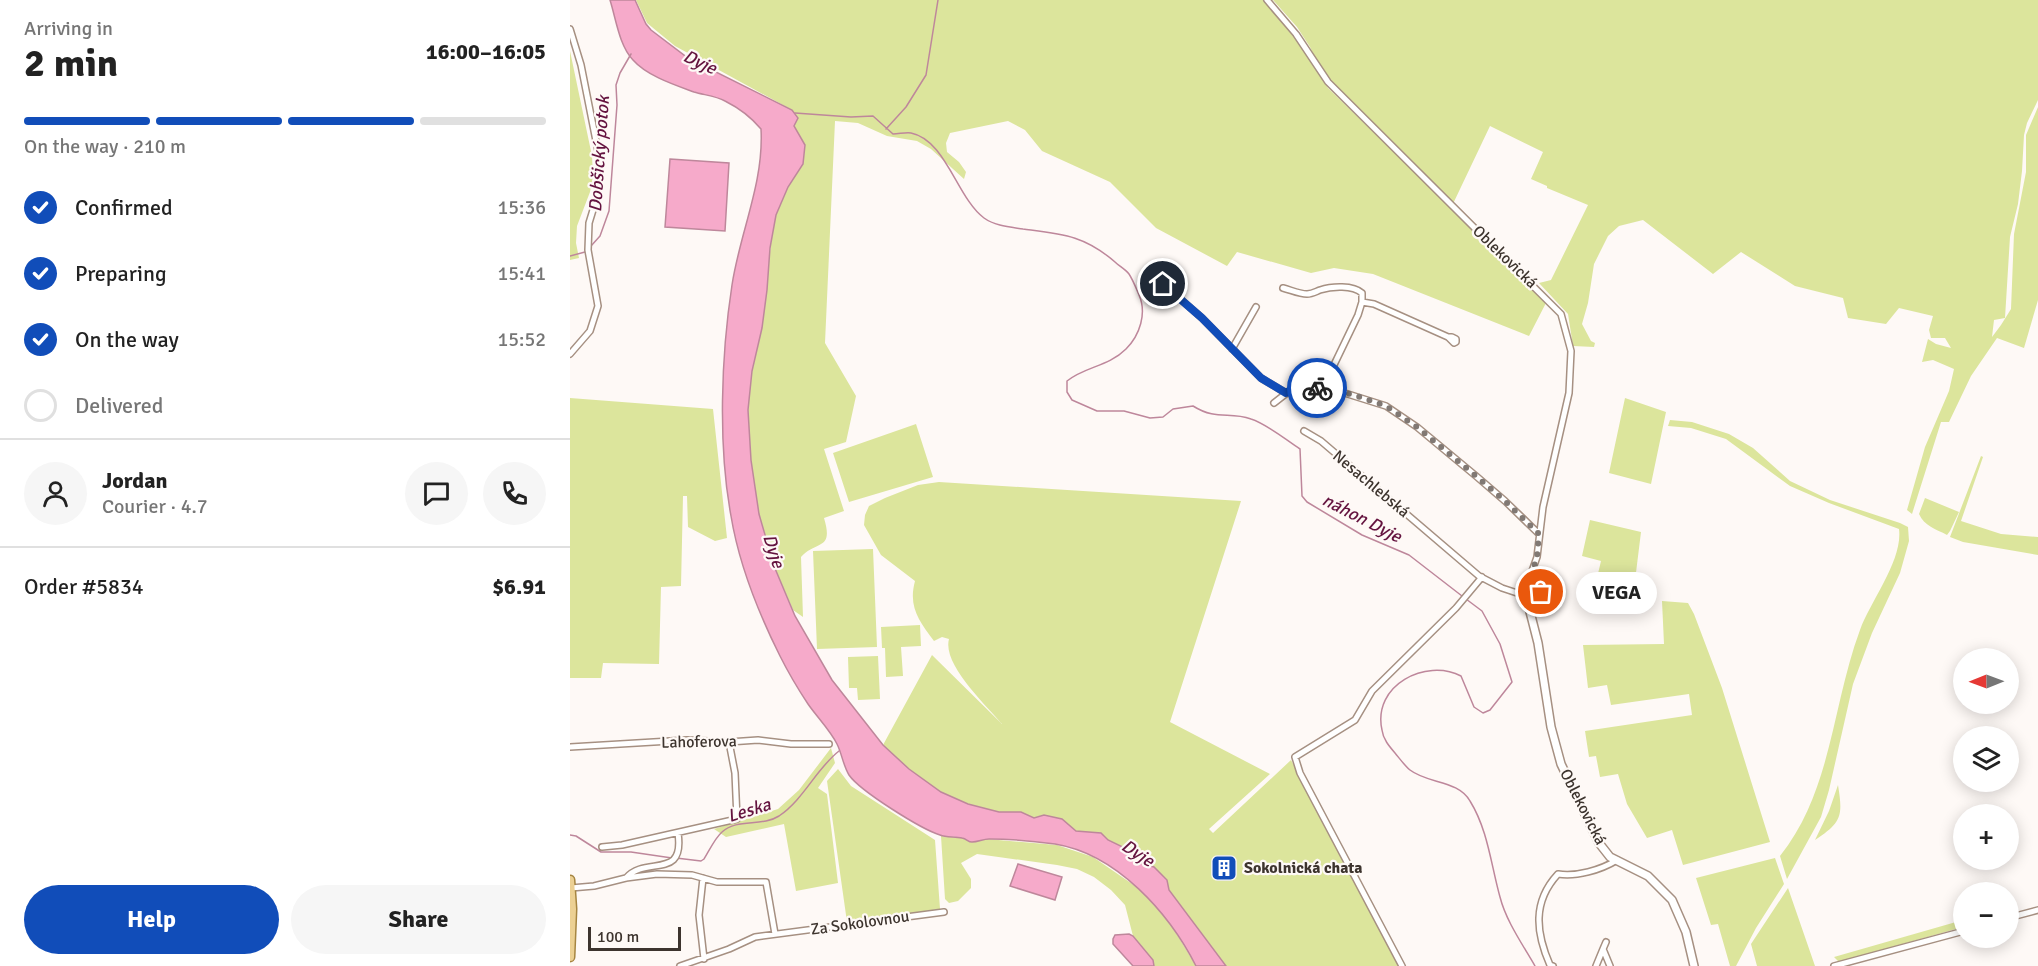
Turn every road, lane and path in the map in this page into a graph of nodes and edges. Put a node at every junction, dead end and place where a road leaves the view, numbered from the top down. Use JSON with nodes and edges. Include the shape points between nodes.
{"nodes":[{"id":1,"x":1267,"y":0,"type":"edge"},
{"id":2,"x":570,"y":29,"type":"edge"},
{"id":3,"x":1163,"y":284,"type":"dead end"},
{"id":4,"x":1283,"y":288,"type":"dead end"},
{"id":5,"x":1362,"y":302,"type":"junction"},
{"id":6,"x":1256,"y":307,"type":"dead end"},
{"id":7,"x":1448,"y":338,"type":"dead end"},
{"id":8,"x":1232,"y":349,"type":"junction"},
{"id":9,"x":570,"y":354,"type":"edge"},
{"id":10,"x":1335,"y":390,"type":"junction"},
{"id":11,"x":1286,"y":393,"type":"junction"},
{"id":12,"x":1275,"y":403,"type":"dead end"},
{"id":13,"x":1304,"y":431,"type":"dead end"},
{"id":14,"x":1539,"y":534,"type":"junction"},
{"id":15,"x":1482,"y":577,"type":"junction"},
{"id":16,"x":1530,"y":579,"type":"junction"},
{"id":17,"x":1526,"y":596,"type":"junction"},
{"id":18,"x":1530,"y":613,"type":"junction"},
{"id":19,"x":729,"y":742,"type":"junction"},
{"id":20,"x":829,"y":744,"type":"dead end"},
{"id":21,"x":570,"y":747,"type":"edge"},
{"id":22,"x":678,"y":833,"type":"junction"},
{"id":23,"x":602,"y":847,"type":"dead end"},
{"id":24,"x":1617,"y":860,"type":"junction"},
{"id":25,"x":626,"y":878,"type":"junction"},
{"id":26,"x":703,"y":878,"type":"junction"},
{"id":27,"x":571,"y":884,"type":"edge"},
{"id":28,"x":2038,"y":910,"type":"edge"},
{"id":29,"x":944,"y":912,"type":"dead end"},
{"id":30,"x":2019,"y":915,"type":"edge"},
{"id":31,"x":775,"y":934,"type":"junction"},
{"id":32,"x":1953,"y":934,"type":"edge"},
{"id":33,"x":1606,"y":942,"type":"dead end"},
{"id":34,"x":1603,"y":949,"type":"junction"},
{"id":35,"x":570,"y":957,"type":"edge"},
{"id":36,"x":704,"y":958,"type":"junction"},
{"id":37,"x":680,"y":966,"type":"edge"},
{"id":38,"x":1402,"y":966,"type":"edge"},
{"id":39,"x":1550,"y":966,"type":"edge"},
{"id":40,"x":1596,"y":966,"type":"edge"},
{"id":41,"x":1610,"y":966,"type":"edge"},
{"id":42,"x":1694,"y":966,"type":"edge"},
{"id":43,"x":1834,"y":966,"type":"edge"}],
"edges":[{"from":1,"to":14,"type":"street","name":"Oblekovická","via":[[1334,89],[1561,314],[1572,370]]},
{"from":2,"to":9,"type":"street","via":[[600,161],[600,187],[589,223],[588,250],[598,306],[590,331]]},
{"from":3,"to":8,"type":"street"},
{"from":4,"to":5,"type":"street","via":[[1300,294],[1323,289],[1358,289]]},
{"from":5,"to":7,"type":"street"},
{"from":5,"to":10,"type":"street","via":[[1332,369]]},
{"from":6,"to":8,"type":"street"},
{"from":8,"to":11,"type":"street","via":[[1261,378]]},
{"from":10,"to":11,"type":"street","via":[[1305,387]]},
{"from":10,"to":14,"type":"street","via":[[1393,410],[1476,476]]},
{"from":11,"to":12,"type":"street"},
{"from":13,"to":15,"type":"street","name":"Nesachlebská","via":[[1321,441]]},
{"from":14,"to":16,"type":"street","name":"Oblekovická"},
{"from":15,"to":17,"type":"street","name":"Nesachlebská"},
{"from":15,"to":38,"type":"street","via":[[1372,691],[1350,725],[1295,758]]},
{"from":16,"to":17,"type":"street","name":"Oblekovická"},
{"from":16,"to":18,"type":"street","via":[[1540,586],[1541,592],[1540,601]]},
{"from":17,"to":18,"type":"street","name":"Oblekovická"},
{"from":18,"to":24,"type":"street","name":"Oblekovická","via":[[1561,764],[1599,843]]},
{"from":19,"to":20,"type":"street","name":"Lahoferova"},
{"from":19,"to":21,"type":"street","name":"Lahoferova","via":[[687,740]]},
{"from":19,"to":22,"type":"street","via":[[737,819]]},
{"from":22,"to":23,"type":"street"},
{"from":22,"to":25,"type":"street","via":[[680,847],[675,857],[665,865],[633,871]]},
{"from":24,"to":39,"type":"street","via":[[1568,876],[1558,874],[1551,882],[1538,924]]},
{"from":24,"to":42,"type":"street","name":"Oblekovická","via":[[1648,876],[1672,900],[1686,932]]},
{"from":25,"to":26,"type":"street","via":[[657,874]]},
{"from":25,"to":27,"type":"street","via":[[597,886]]},
{"from":26,"to":31,"type":"street","via":[[717,882],[766,882]]},
{"from":26,"to":36,"type":"street","via":[[699,915]]},
{"from":27,"to":35,"type":"main road"},
{"from":28,"to":30,"type":"street"},
{"from":29,"to":31,"type":"street","name":"Za Sokolovnou"},
{"from":31,"to":36,"type":"street","name":"Za Sokolovnou","via":[[755,937]]},
{"from":32,"to":43,"type":"street"},
{"from":33,"to":34,"type":"street"},
{"from":34,"to":40,"type":"street"},
{"from":34,"to":41,"type":"street"},
{"from":36,"to":37,"type":"street","name":"Za Sokolovnou"}]}
